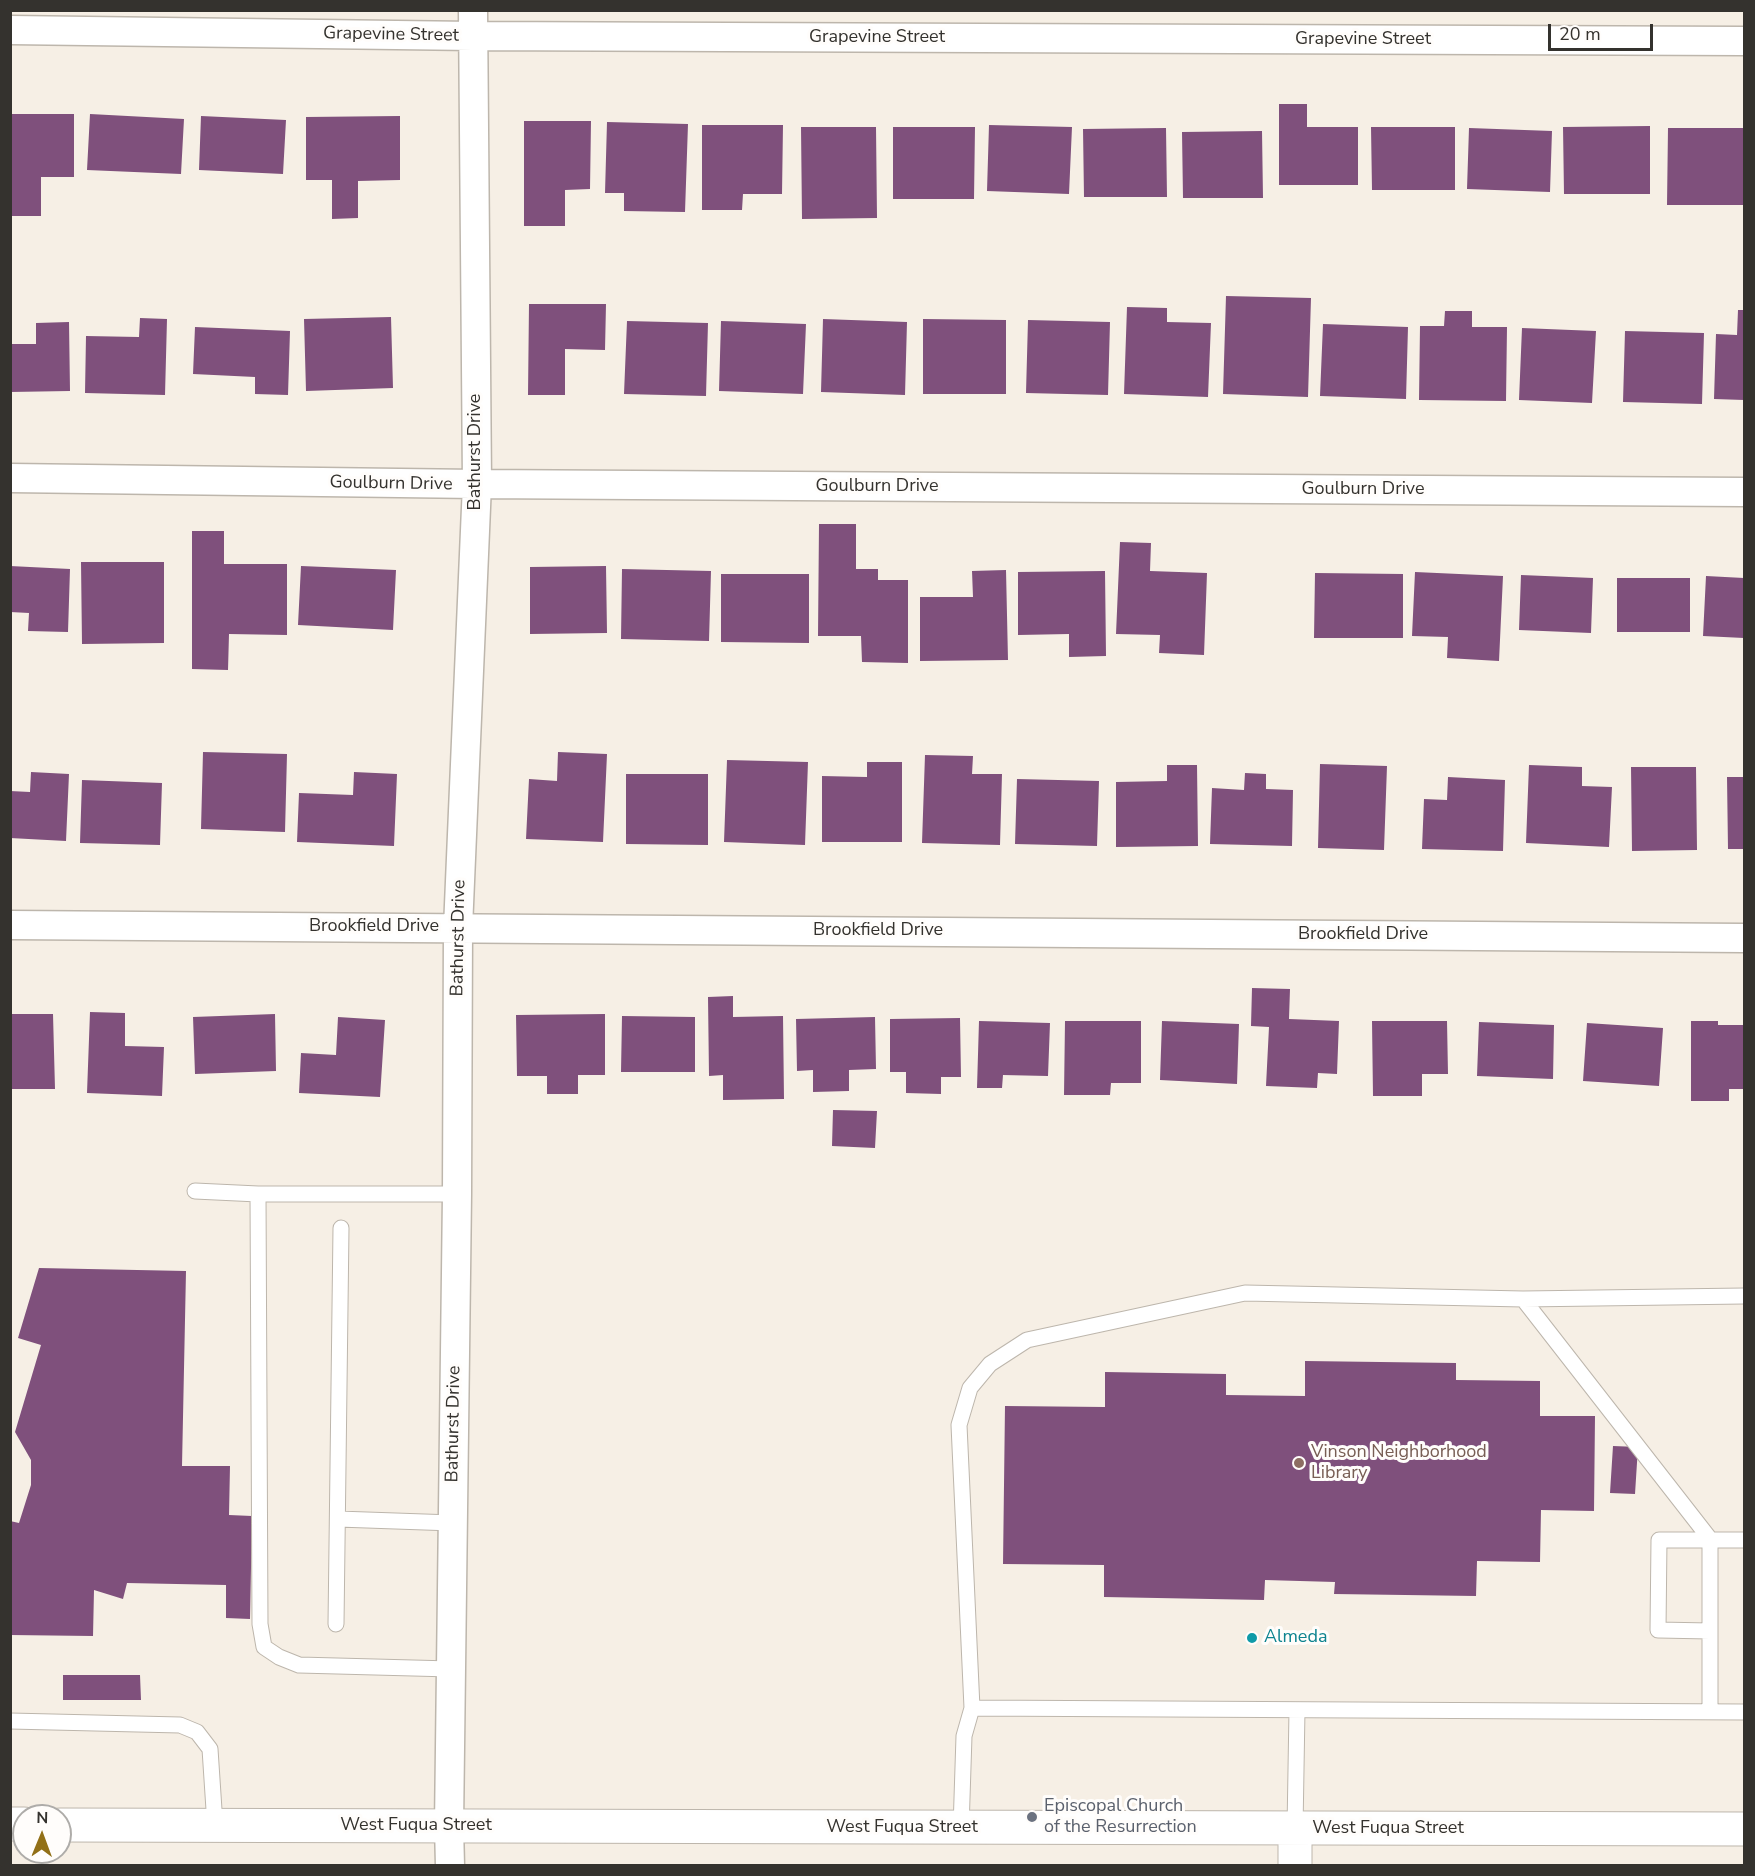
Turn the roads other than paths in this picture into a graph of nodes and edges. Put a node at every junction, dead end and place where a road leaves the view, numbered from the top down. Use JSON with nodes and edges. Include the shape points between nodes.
{"nodes":[{"id":1,"x":473,"y":23,"type":"edge"},
{"id":2,"x":10,"y":30,"type":"edge"},
{"id":3,"x":1744,"y":41,"type":"edge"},
{"id":4,"x":10,"y":478,"type":"edge"},
{"id":5,"x":477,"y":484,"type":"junction"},
{"id":6,"x":1744,"y":492,"type":"edge"},
{"id":7,"x":10,"y":925,"type":"edge"},
{"id":8,"x":458,"y":928,"type":"junction"},
{"id":9,"x":1744,"y":938,"type":"edge"},
{"id":10,"x":195,"y":1191,"type":"dead end"},
{"id":11,"x":258,"y":1194,"type":"junction"},
{"id":12,"x":457,"y":1194,"type":"junction"},
{"id":13,"x":341,"y":1228,"type":"dead end"},
{"id":14,"x":1744,"y":1296,"type":"edge"},
{"id":15,"x":1523,"y":1299,"type":"junction"},
{"id":16,"x":338,"y":1519,"type":"junction"},
{"id":17,"x":453,"y":1523,"type":"junction"},
{"id":18,"x":1710,"y":1539,"type":"junction"},
{"id":19,"x":1744,"y":1540,"type":"edge"},
{"id":20,"x":336,"y":1623,"type":"dead end"},
{"id":21,"x":1710,"y":1631,"type":"junction"},
{"id":22,"x":451,"y":1668,"type":"junction"},
{"id":23,"x":972,"y":1708,"type":"junction"},
{"id":24,"x":1297,"y":1710,"type":"junction"},
{"id":25,"x":1710,"y":1712,"type":"junction"},
{"id":26,"x":1744,"y":1712,"type":"edge"},
{"id":27,"x":10,"y":1721,"type":"edge"},
{"id":28,"x":72,"y":1825,"type":"edge"},
{"id":29,"x":214,"y":1825,"type":"junction"},
{"id":30,"x":449,"y":1826,"type":"junction"},
{"id":31,"x":961,"y":1828,"type":"junction"},
{"id":32,"x":1295,"y":1829,"type":"junction"},
{"id":33,"x":1744,"y":1829,"type":"edge"},
{"id":34,"x":450,"y":1866,"type":"edge"},
{"id":35,"x":1295,"y":1866,"type":"edge"}],
"edges":[{"from":1,"to":2,"type":"street","name":"Grapevine Street"},
{"from":1,"to":3,"type":"street","name":"Grapevine Street"},
{"from":1,"to":5,"type":"street","name":"Bathurst Drive"},
{"from":4,"to":5,"type":"street","name":"Goulburn Drive"},
{"from":5,"to":6,"type":"street","name":"Goulburn Drive"},
{"from":5,"to":8,"type":"street","name":"Bathurst Drive"},
{"from":7,"to":8,"type":"street","name":"Brookfield Drive"},
{"from":8,"to":9,"type":"street","name":"Brookfield Drive"},
{"from":8,"to":12,"type":"street","name":"Bathurst Drive"},
{"from":10,"to":11,"type":"lane"},
{"from":11,"to":12,"type":"lane"},
{"from":11,"to":22,"type":"lane","via":[[260,1624],[264,1647],[299,1665]]},
{"from":12,"to":17,"type":"street","name":"Bathurst Drive"},
{"from":13,"to":16,"type":"lane"},
{"from":14,"to":15,"type":"lane"},
{"from":15,"to":18,"type":"lane"},
{"from":15,"to":23,"type":"lane","via":[[1245,1293],[1027,1340],[990,1364],[970,1388],[959,1425]]},
{"from":16,"to":17,"type":"lane"},
{"from":16,"to":20,"type":"lane"},
{"from":17,"to":22,"type":"street","name":"Bathurst Drive"},
{"from":18,"to":19,"type":"lane"},
{"from":18,"to":21,"type":"lane"},
{"from":18,"to":21,"type":"lane","via":[[1659,1540],[1658,1630]]},
{"from":21,"to":25,"type":"lane"},
{"from":22,"to":30,"type":"street","name":"Bathurst Drive"},
{"from":23,"to":24,"type":"lane"},
{"from":23,"to":31,"type":"lane","via":[[964,1736]]},
{"from":24,"to":25,"type":"lane"},
{"from":24,"to":32,"type":"lane"},
{"from":25,"to":26,"type":"lane"},
{"from":27,"to":29,"type":"lane","via":[[180,1725],[197,1732],[210,1749]]},
{"from":28,"to":29,"type":"main road","name":"West Fuqua Street"},
{"from":29,"to":30,"type":"main road","name":"West Fuqua Street"},
{"from":30,"to":31,"type":"main road","name":"West Fuqua Street"},
{"from":30,"to":34,"type":"street","name":"Bathurst Drive"},
{"from":31,"to":32,"type":"main road","name":"West Fuqua Street"},
{"from":32,"to":33,"type":"main road","name":"West Fuqua Street"},
{"from":32,"to":35,"type":"main road"}]}
